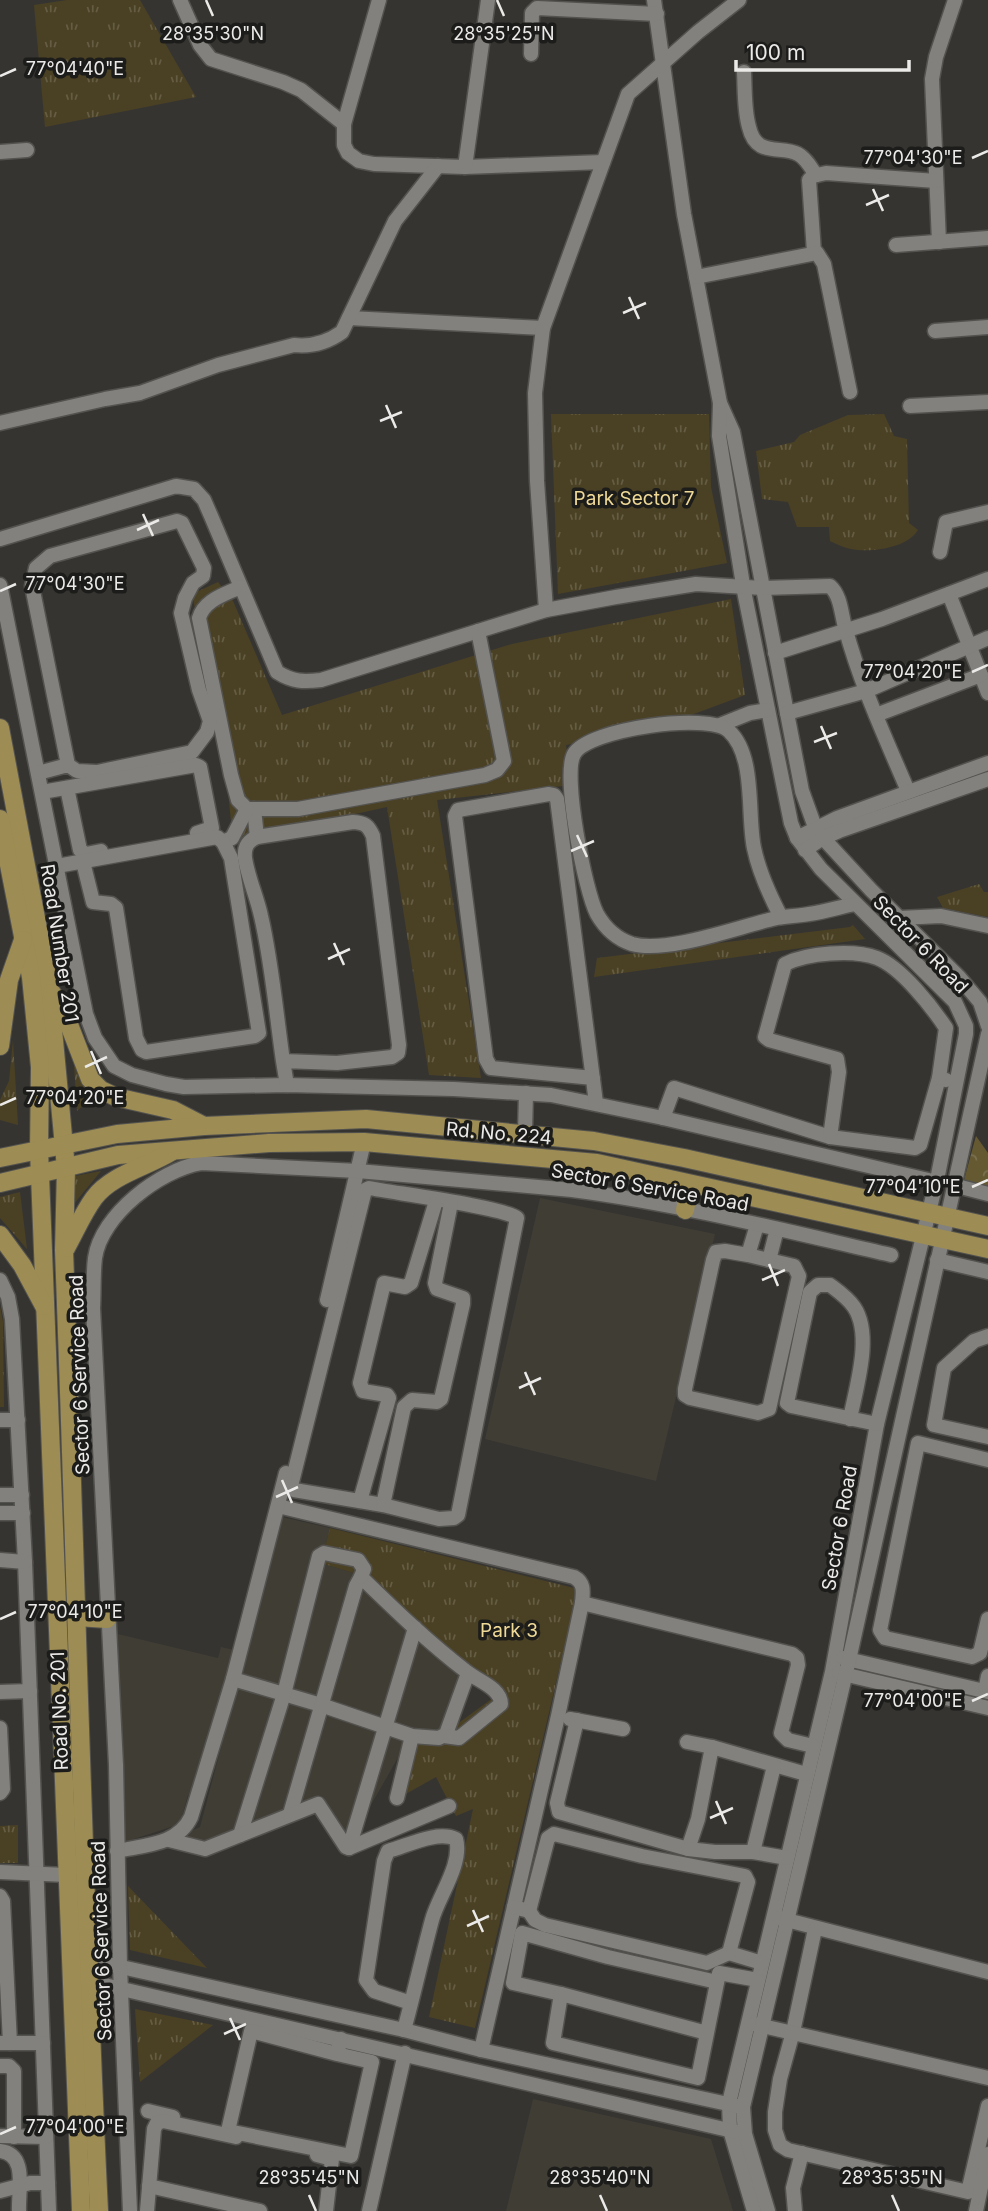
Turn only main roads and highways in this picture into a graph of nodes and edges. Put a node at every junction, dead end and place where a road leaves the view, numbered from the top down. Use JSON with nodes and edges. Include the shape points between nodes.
{"nodes":[{"id":1,"x":0,"y":728,"type":"edge"},
{"id":2,"x":0,"y":819,"type":"edge"},
{"id":3,"x":24,"y":939,"type":"junction"},
{"id":4,"x":49,"y":987,"type":"junction"},
{"id":5,"x":0,"y":1046,"type":"edge"},
{"id":6,"x":204,"y":1126,"type":"junction"},
{"id":7,"x":64,"y":1144,"type":"junction"},
{"id":8,"x":39,"y":1150,"type":"junction"},
{"id":9,"x":173,"y":1150,"type":"junction"},
{"id":10,"x":0,"y":1158,"type":"edge"},
{"id":11,"x":66,"y":1168,"type":"junction"},
{"id":12,"x":41,"y":1173,"type":"junction"},
{"id":13,"x":0,"y":1184,"type":"edge"},
{"id":14,"x":690,"y":1184,"type":"junction"},
{"id":15,"x":685,"y":1210,"type":"road end"},
{"id":16,"x":988,"y":1226,"type":"edge"},
{"id":17,"x":0,"y":1235,"type":"edge"},
{"id":18,"x":988,"y":1249,"type":"edge"},
{"id":19,"x":64,"y":1250,"type":"junction"},
{"id":20,"x":46,"y":1309,"type":"junction"},
{"id":21,"x":77,"y":1617,"type":"junction"},
{"id":22,"x":107,"y":1619,"type":"road end"},
{"id":23,"x":78,"y":1957,"type":"junction"},
{"id":24,"x":79,"y":1979,"type":"junction"},
{"id":25,"x":80,"y":2211,"type":"edge"},
{"id":26,"x":99,"y":2211,"type":"edge"}],
"edges":[{"from":1,"to":4,"type":"main road","name":"Road Number 201"},
{"from":2,"to":3,"type":"main road","name":"Road Number 201"},
{"from":3,"to":5,"type":"main road","via":[[9,980]]},
{"from":3,"to":8,"type":"main road","name":"Road Number 201","via":[[40,1067]]},
{"from":4,"to":6,"type":"main road","via":[[68,1021],[90,1079],[101,1090],[173,1110]]},
{"from":4,"to":7,"type":"main road","name":"Road Number 201"},
{"from":6,"to":7,"type":"main road","name":"Rd. No. 224"},
{"from":6,"to":16,"type":"main road","name":"Rd. No. 224","via":[[366,1119],[594,1141]]},
{"from":7,"to":8,"type":"main road","name":"Rd. No. 224"},
{"from":7,"to":11,"type":"main road","name":"Road Number 201"},
{"from":8,"to":10,"type":"main road","name":"Rd. No. 224"},
{"from":8,"to":12,"type":"main road","name":"Road Number 201"},
{"from":9,"to":11,"type":"main road","name":"Rd. No. 224","via":[[118,1155]]},
{"from":9,"to":14,"type":"main road","name":"Rd. No. 224","via":[[364,1142],[597,1163]]},
{"from":9,"to":19,"type":"main road","via":[[115,1180],[94,1197]]},
{"from":11,"to":12,"type":"main road","name":"Rd. No. 224"},
{"from":11,"to":19,"type":"main road","name":"Road No. 201"},
{"from":12,"to":13,"type":"main road","name":"Rd. No. 224"},
{"from":12,"to":20,"type":"main road","name":"Road No. 201"},
{"from":14,"to":15,"type":"main road"},
{"from":14,"to":18,"type":"main road","name":"Rd. No. 224"},
{"from":17,"to":20,"type":"main road"},
{"from":19,"to":21,"type":"main road","name":"Road No. 201"},
{"from":20,"to":23,"type":"main road","name":"Road No. 201","via":[[66,1875]]},
{"from":21,"to":22,"type":"main road"},
{"from":21,"to":23,"type":"main road","name":"Road No. 201"},
{"from":23,"to":24,"type":"main road","name":"Road No. 201"},
{"from":24,"to":25,"type":"main road","name":"Road No. 201"},
{"from":24,"to":26,"type":"main road","name":"Road No. 201"}]}
